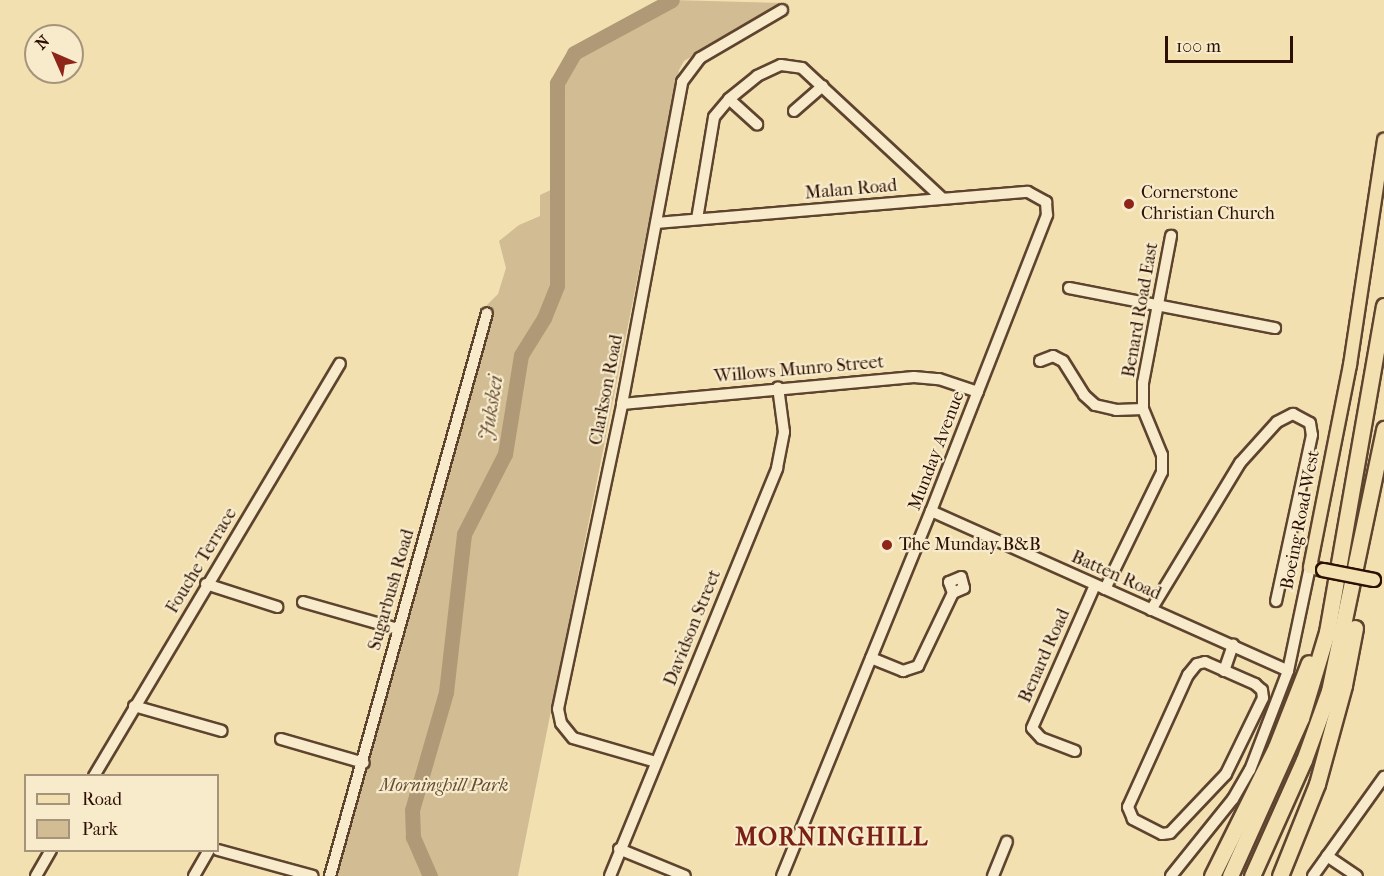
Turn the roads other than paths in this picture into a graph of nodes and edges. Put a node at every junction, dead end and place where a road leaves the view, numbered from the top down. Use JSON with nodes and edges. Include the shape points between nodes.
{"nodes":[{"id":1,"x":782,"y":10,"type":"dead end"},
{"id":2,"x":823,"y":86,"type":"junction"},
{"id":3,"x":729,"y":99,"type":"junction"},
{"id":4,"x":794,"y":111,"type":"dead end"},
{"id":5,"x":757,"y":124,"type":"dead end"},
{"id":6,"x":1384,"y":140,"type":"edge"},
{"id":7,"x":942,"y":198,"type":"junction"},
{"id":8,"x":1046,"y":202,"type":"joint"},
{"id":9,"x":696,"y":219,"type":"junction"},
{"id":10,"x":656,"y":223,"type":"junction"},
{"id":11,"x":1170,"y":236,"type":"dead end"},
{"id":12,"x":1069,"y":288,"type":"dead end"},
{"id":13,"x":1158,"y":306,"type":"junction"},
{"id":14,"x":1384,"y":306,"type":"edge"},
{"id":15,"x":487,"y":313,"type":"dead end"},
{"id":16,"x":1275,"y":328,"type":"dead end"},
{"id":17,"x":1040,"y":361,"type":"dead end"},
{"id":18,"x":340,"y":364,"type":"dead end"},
{"id":19,"x":778,"y":387,"type":"junction"},
{"id":20,"x":978,"y":392,"type":"junction"},
{"id":21,"x":622,"y":404,"type":"junction"},
{"id":22,"x":1143,"y":409,"type":"junction"},
{"id":23,"x":1384,"y":429,"type":"edge"},
{"id":24,"x":1380,"y":450,"type":"junction"},
{"id":25,"x":931,"y":511,"type":"junction"},
{"id":26,"x":1341,"y":559,"type":"junction"},
{"id":27,"x":1310,"y":567,"type":"junction"},
{"id":28,"x":1379,"y":581,"type":"edge"},
{"id":29,"x":206,"y":584,"type":"junction"},
{"id":30,"x":1100,"y":587,"type":"junction"},
{"id":31,"x":953,"y":593,"type":"dead end"},
{"id":32,"x":1276,"y":600,"type":"dead end"},
{"id":33,"x":303,"y":602,"type":"dead end"},
{"id":34,"x":276,"y":607,"type":"dead end"},
{"id":35,"x":1151,"y":610,"type":"junction"},
{"id":36,"x":398,"y":629,"type":"junction"},
{"id":37,"x":1233,"y":645,"type":"junction"},
{"id":38,"x":871,"y":658,"type":"junction"},
{"id":39,"x":1224,"y":671,"type":"junction"},
{"id":40,"x":1288,"y":671,"type":"junction"},
{"id":41,"x":134,"y":706,"type":"junction"},
{"id":42,"x":222,"y":731,"type":"dead end"},
{"id":43,"x":281,"y":739,"type":"dead end"},
{"id":44,"x":1074,"y":751,"type":"dead end"},
{"id":45,"x":656,"y":762,"type":"junction"},
{"id":46,"x":364,"y":763,"type":"junction"},
{"id":47,"x":95,"y":774,"type":"edge"},
{"id":48,"x":1384,"y":777,"type":"edge"},
{"id":49,"x":1008,"y":842,"type":"dead end"},
{"id":50,"x":619,"y":849,"type":"junction"},
{"id":51,"x":219,"y":850,"type":"edge"},
{"id":52,"x":50,"y":852,"type":"edge"},
{"id":53,"x":208,"y":852,"type":"edge"},
{"id":54,"x":1327,"y":856,"type":"junction"},
{"id":55,"x":36,"y":876,"type":"edge"},
{"id":56,"x":194,"y":876,"type":"edge"},
{"id":57,"x":313,"y":876,"type":"edge"},
{"id":58,"x":330,"y":876,"type":"edge"},
{"id":59,"x":610,"y":876,"type":"edge"},
{"id":60,"x":685,"y":876,"type":"edge"},
{"id":61,"x":782,"y":876,"type":"edge"},
{"id":62,"x":993,"y":876,"type":"edge"},
{"id":63,"x":1171,"y":876,"type":"edge"},
{"id":64,"x":1212,"y":876,"type":"edge"},
{"id":65,"x":1230,"y":876,"type":"edge"},
{"id":66,"x":1252,"y":876,"type":"edge"},
{"id":67,"x":1280,"y":876,"type":"edge"},
{"id":68,"x":1313,"y":876,"type":"edge"},
{"id":69,"x":1357,"y":876,"type":"edge"}],
"edges":[{"from":1,"to":10,"type":"street","name":"Clarkson Road","via":[[700,58],[687,70]]},
{"from":2,"to":3,"type":"street","via":[[802,68],[781,65],[757,76]]},
{"from":2,"to":4,"type":"street"},
{"from":2,"to":7,"type":"street"},
{"from":3,"to":5,"type":"street"},
{"from":3,"to":9,"type":"street","via":[[714,117]]},
{"from":6,"to":27,"type":"main road","name":"Boeing Road West","via":[[1350,365]]},
{"from":7,"to":8,"type":"street","name":"Malan Road","via":[[1028,192]]},
{"from":7,"to":9,"type":"street","name":"Malan Road"},
{"from":8,"to":20,"type":"street","name":"Munday Avenue","via":[[1047,215]]},
{"from":9,"to":10,"type":"street","name":"Malan Road"},
{"from":10,"to":21,"type":"street","name":"Clarkson Road"},
{"from":11,"to":13,"type":"street","name":"Benard Road East"},
{"from":12,"to":13,"type":"street"},
{"from":13,"to":16,"type":"street"},
{"from":13,"to":22,"type":"street","name":"Benard Road East","via":[[1144,373]]},
{"from":14,"to":26,"type":"highway"},
{"from":15,"to":36,"type":"street","name":"Sugarbush Road"},
{"from":17,"to":22,"type":"street","via":[[1053,356],[1063,361],[1084,395],[1095,405],[1116,410]]},
{"from":18,"to":29,"type":"street","name":"Fouche Terrace"},
{"from":19,"to":20,"type":"street","name":"Willows Munro Street","via":[[923,377]]},
{"from":19,"to":21,"type":"street","name":"Willows Munro Street"},
{"from":19,"to":45,"type":"street","name":"Davidson Street","via":[[784,432],[777,468]]},
{"from":20,"to":25,"type":"street","name":"Munday Avenue"},
{"from":21,"to":45,"type":"street","name":"Clarkson Road","via":[[559,717],[573,738]]},
{"from":22,"to":30,"type":"street","name":"Benard Road East","via":[[1162,455],[1162,472]]},
{"from":23,"to":24,"type":"highway"},
{"from":24,"to":66,"type":"highway","via":[[1329,691],[1304,760]]},
{"from":24,"to":67,"type":"highway","via":[[1366,565],[1344,685],[1317,784]]},
{"from":25,"to":30,"type":"street","name":"Batten Road"},
{"from":25,"to":38,"type":"street","name":"Munday Avenue"},
{"from":26,"to":64,"type":"highway","via":[[1297,696]]},
{"from":26,"to":65,"type":"highway","via":[[1327,632],[1301,718]]},
{"from":27,"to":28,"type":"main road","bridge":true},
{"from":27,"to":40,"type":"street","name":"Boeing Road West"},
{"from":29,"to":34,"type":"street"},
{"from":29,"to":41,"type":"street","name":"Fouche Terrace"},
{"from":30,"to":35,"type":"street","name":"Batten Road"},
{"from":30,"to":44,"type":"street","name":"Benard Road","via":[[1033,724],[1036,735]]},
{"from":31,"to":38,"type":"street","via":[[918,666],[903,670]]},
{"from":32,"to":35,"type":"street","via":[[1312,435],[1310,423],[1293,414],[1277,422],[1240,463]]},
{"from":33,"to":36,"type":"street"},
{"from":35,"to":37,"type":"street","name":"Batten Road"},
{"from":36,"to":46,"type":"street","name":"Sugarbush Road"},
{"from":37,"to":39,"type":"street"},
{"from":37,"to":40,"type":"street","name":"Batten Road"},
{"from":38,"to":61,"type":"street","name":"Munday Avenue"},
{"from":39,"to":39,"type":"street","via":[[1205,663],[1192,668],[1128,807],[1133,819],[1157,832],[1170,833],[1215,788],[1257,713],[1262,690]]},
{"from":40,"to":63,"type":"street","name":"Boeing Road West","via":[[1245,780]]},
{"from":41,"to":42,"type":"street"},
{"from":41,"to":47,"type":"street","name":"Fouche Terrace"},
{"from":43,"to":46,"type":"street"},
{"from":45,"to":50,"type":"street","name":"Davidson Street"},
{"from":46,"to":58,"type":"street","name":"Sugarbush Road"},
{"from":48,"to":54,"type":"street"},
{"from":49,"to":62,"type":"street"},
{"from":50,"to":59,"type":"street","name":"Davidson Street"},
{"from":50,"to":60,"type":"street"},
{"from":51,"to":57,"type":"street"},
{"from":52,"to":55,"type":"street"},
{"from":53,"to":56,"type":"street"},
{"from":54,"to":68,"type":"street"},
{"from":54,"to":69,"type":"street"}]}
